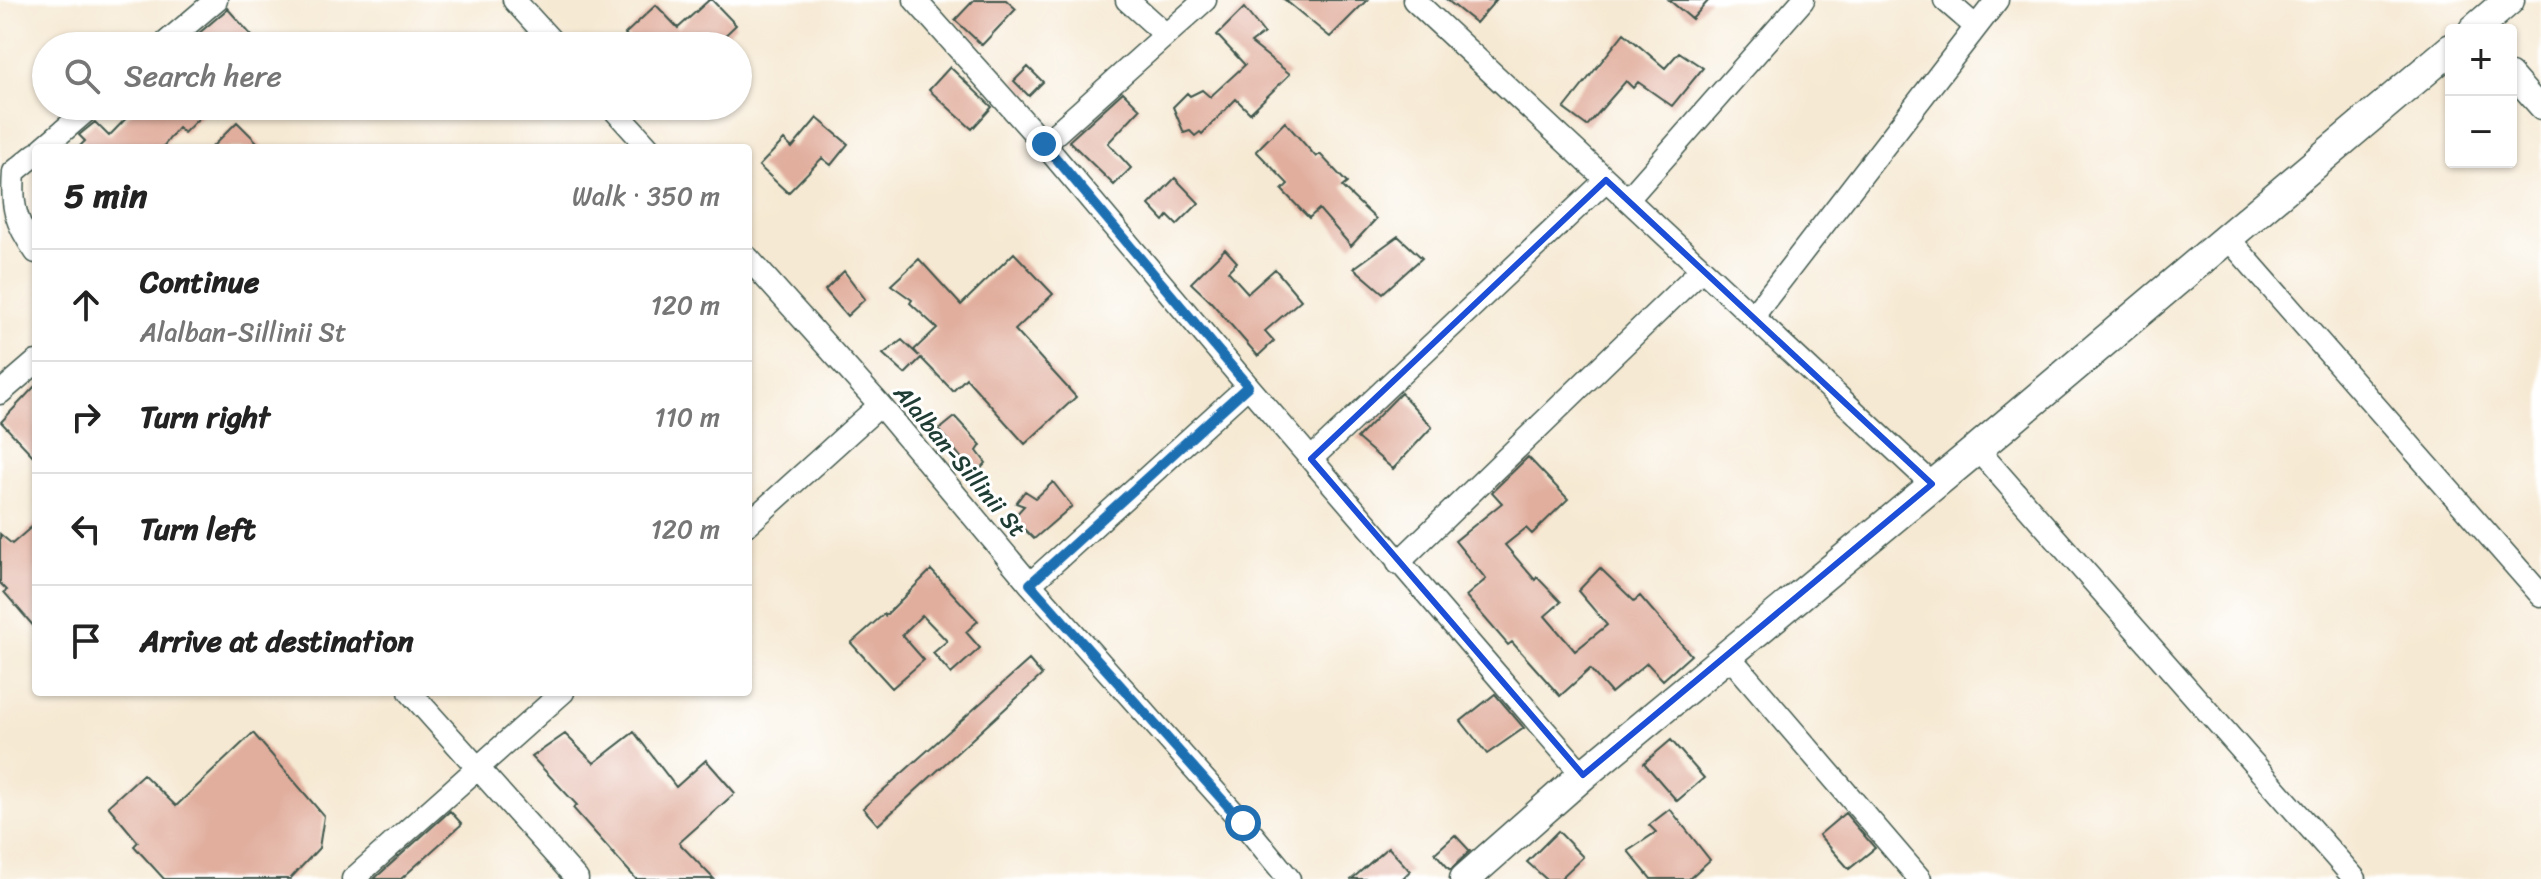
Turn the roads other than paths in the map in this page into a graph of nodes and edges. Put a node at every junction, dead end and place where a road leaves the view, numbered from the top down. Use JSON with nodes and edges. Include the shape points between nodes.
{"nodes":[{"id":1,"x":216,"y":0,"type":"edge"},
{"id":2,"x":514,"y":0,"type":"edge"},
{"id":3,"x":915,"y":0,"type":"edge"},
{"id":4,"x":1127,"y":0,"type":"edge"},
{"id":5,"x":1205,"y":0,"type":"edge"},
{"id":6,"x":1415,"y":0,"type":"edge"},
{"id":7,"x":1803,"y":0,"type":"edge"},
{"id":8,"x":1945,"y":0,"type":"edge"},
{"id":9,"x":1997,"y":0,"type":"edge"},
{"id":10,"x":2509,"y":0,"type":"edge"},
{"id":11,"x":2481,"y":24,"type":"edge"},
{"id":12,"x":1976,"y":27,"type":"junction"},
{"id":13,"x":178,"y":32,"type":"edge"},
{"id":14,"x":543,"y":32,"type":"edge"},
{"id":15,"x":1166,"y":35,"type":"junction"},
{"id":16,"x":2445,"y":54,"type":"edge"},
{"id":17,"x":2517,"y":81,"type":"edge"},
{"id":18,"x":2541,"y":108,"type":"edge"},
{"id":19,"x":76,"y":120,"type":"edge"},
{"id":20,"x":624,"y":120,"type":"edge"},
{"id":21,"x":48,"y":144,"type":"edge"},
{"id":22,"x":645,"y":144,"type":"edge"},
{"id":23,"x":1044,"y":144,"type":"junction"},
{"id":24,"x":32,"y":156,"type":"edge"},
{"id":25,"x":7,"y":168,"type":"edge"},
{"id":26,"x":1606,"y":180,"type":"junction"},
{"id":27,"x":1628,"y":199,"type":"junction"},
{"id":28,"x":2227,"y":237,"type":"junction"},
{"id":29,"x":32,"y":246,"type":"edge"},
{"id":30,"x":752,"y":262,"type":"edge"},
{"id":31,"x":1701,"y":270,"type":"junction"},
{"id":32,"x":1753,"y":316,"type":"junction"},
{"id":33,"x":32,"y":365,"type":"edge"},
{"id":34,"x":1248,"y":386,"type":"junction"},
{"id":35,"x":0,"y":393,"type":"edge"},
{"id":36,"x":880,"y":405,"type":"junction"},
{"id":37,"x":1977,"y":449,"type":"junction"},
{"id":38,"x":1311,"y":459,"type":"junction"},
{"id":39,"x":1932,"y":484,"type":"junction"},
{"id":40,"x":752,"y":520,"type":"edge"},
{"id":41,"x":1398,"y":563,"type":"junction"},
{"id":42,"x":1030,"y":584,"type":"junction"},
{"id":43,"x":2541,"y":595,"type":"edge"},
{"id":44,"x":1728,"y":655,"type":"junction"},
{"id":45,"x":414,"y":696,"type":"edge"},
{"id":46,"x":559,"y":696,"type":"edge"},
{"id":47,"x":478,"y":769,"type":"junction"},
{"id":48,"x":1583,"y":775,"type":"junction"},
{"id":49,"x":1482,"y":874,"type":"edge"},
{"id":50,"x":353,"y":879,"type":"edge"},
{"id":51,"x":577,"y":879,"type":"edge"},
{"id":52,"x":1289,"y":879,"type":"edge"},
{"id":53,"x":1920,"y":879,"type":"edge"},
{"id":54,"x":2355,"y":879,"type":"edge"}],
"edges":[{"from":1,"to":13,"type":"street"},
{"from":2,"to":14,"type":"street"},
{"from":3,"to":23,"type":"street"},
{"from":4,"to":15,"type":"street"},
{"from":5,"to":15,"type":"street"},
{"from":6,"to":26,"type":"street"},
{"from":7,"to":27,"type":"street"},
{"from":8,"to":12,"type":"street"},
{"from":9,"to":12,"type":"street"},
{"from":10,"to":11,"type":"street"},
{"from":12,"to":32,"type":"street"},
{"from":15,"to":23,"type":"street"},
{"from":16,"to":28,"type":"street"},
{"from":17,"to":18,"type":"street"},
{"from":19,"to":21,"type":"street"},
{"from":20,"to":22,"type":"street"},
{"from":23,"to":34,"type":"street"},
{"from":24,"to":25,"type":"street"},
{"from":25,"to":29,"type":"street","via":[[22,232]]},
{"from":26,"to":27,"type":"street"},
{"from":26,"to":38,"type":"street"},
{"from":27,"to":31,"type":"street"},
{"from":28,"to":37,"type":"street"},
{"from":28,"to":43,"type":"street"},
{"from":30,"to":36,"type":"street","name":"Alalban-Sillinii St"},
{"from":31,"to":32,"type":"street"},
{"from":31,"to":41,"type":"street"},
{"from":32,"to":39,"type":"street"},
{"from":33,"to":35,"type":"street"},
{"from":34,"to":38,"type":"street"},
{"from":34,"to":42,"type":"street"},
{"from":36,"to":40,"type":"street"},
{"from":36,"to":42,"type":"street","name":"Alalban-Sillinii St"},
{"from":37,"to":39,"type":"street"},
{"from":37,"to":54,"type":"street"},
{"from":38,"to":41,"type":"street"},
{"from":39,"to":44,"type":"street"},
{"from":41,"to":48,"type":"street"},
{"from":42,"to":52,"type":"street","name":"Alalban-Sillinii St"},
{"from":44,"to":48,"type":"street"},
{"from":44,"to":53,"type":"street"},
{"from":45,"to":47,"type":"street"},
{"from":46,"to":47,"type":"street"},
{"from":47,"to":50,"type":"street"},
{"from":47,"to":51,"type":"street"},
{"from":48,"to":49,"type":"street"}]}
